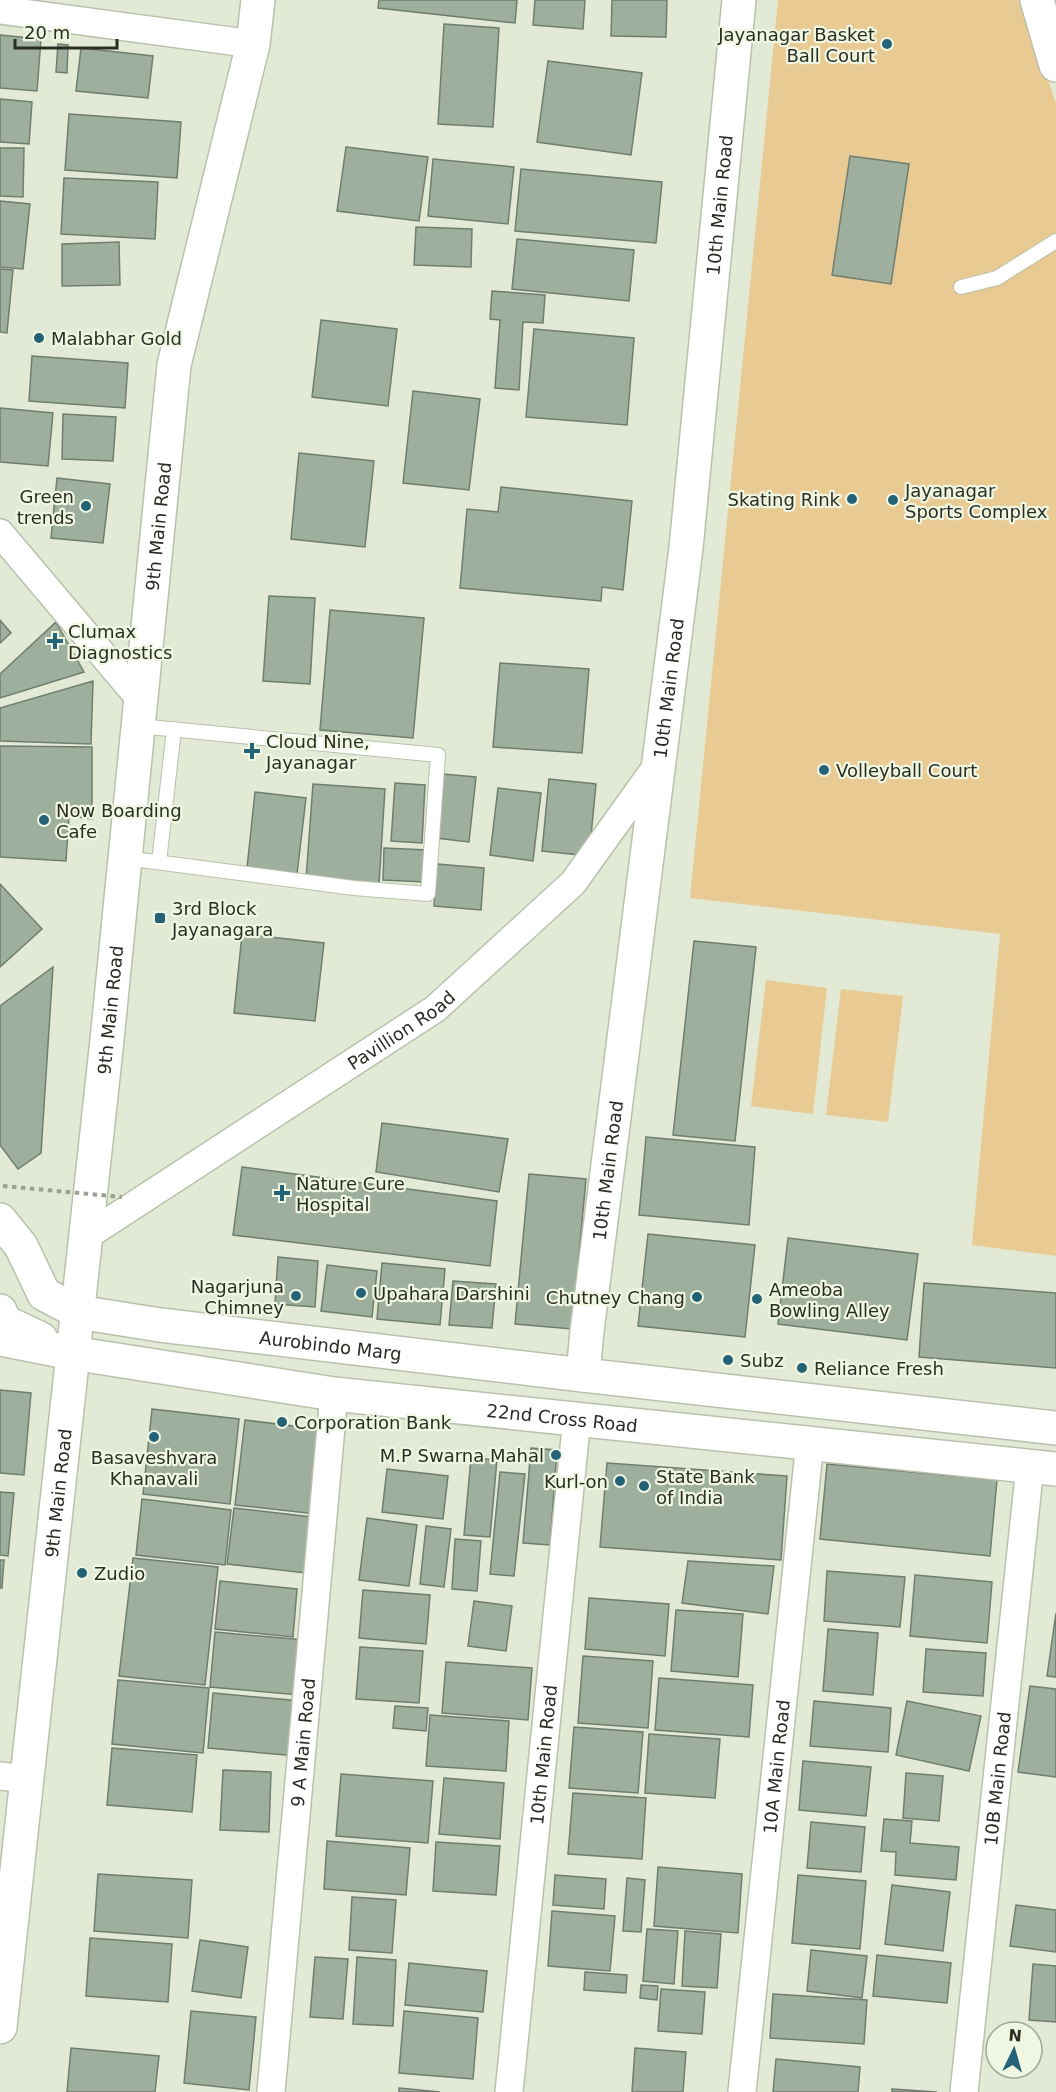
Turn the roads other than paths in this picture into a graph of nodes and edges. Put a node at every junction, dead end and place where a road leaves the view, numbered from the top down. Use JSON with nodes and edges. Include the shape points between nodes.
{"nodes":[{"id":1,"x":258,"y":0,"type":"edge"},
{"id":2,"x":740,"y":0,"type":"edge"},
{"id":3,"x":1037,"y":0,"type":"edge"},
{"id":4,"x":0,"y":10,"type":"edge"},
{"id":5,"x":253,"y":44,"type":"junction"},
{"id":6,"x":1056,"y":65,"type":"edge"},
{"id":7,"x":1056,"y":241,"type":"edge"},
{"id":8,"x":961,"y":287,"type":"dead end"},
{"id":9,"x":0,"y":533,"type":"edge"},
{"id":10,"x":140,"y":713,"type":"junction"},
{"id":11,"x":174,"y":729,"type":"junction"},
{"id":12,"x":661,"y":760,"type":"junction"},
{"id":13,"x":125,"y":858,"type":"junction"},
{"id":14,"x":159,"y":862,"type":"junction"},
{"id":15,"x":0,"y":1220,"type":"edge"},
{"id":16,"x":85,"y":1237,"type":"junction"},
{"id":17,"x":0,"y":1311,"type":"edge"},
{"id":18,"x":78,"y":1311,"type":"junction"},
{"id":19,"x":0,"y":1339,"type":"edge"},
{"id":20,"x":72,"y":1353,"type":"junction"},
{"id":21,"x":583,"y":1376,"type":"junction"},
{"id":22,"x":334,"y":1394,"type":"junction"},
{"id":23,"x":577,"y":1418,"type":"junction"},
{"id":24,"x":1056,"y":1428,"type":"edge"},
{"id":25,"x":810,"y":1442,"type":"junction"},
{"id":26,"x":1043,"y":1468,"type":"edge"},
{"id":27,"x":13,"y":1777,"type":"edge"},
{"id":28,"x":0,"y":2027,"type":"edge"},
{"id":29,"x":271,"y":2092,"type":"edge"},
{"id":30,"x":509,"y":2092,"type":"edge"},
{"id":31,"x":742,"y":2092,"type":"edge"},
{"id":32,"x":964,"y":2092,"type":"edge"}],
"edges":[{"from":1,"to":5,"type":"main road","name":"9th Main Road"},
{"from":2,"to":12,"type":"main road","name":"10th Main Road"},
{"from":3,"to":6,"type":"main road"},
{"from":4,"to":5,"type":"street"},
{"from":5,"to":10,"type":"main road","name":"9th Main Road","via":[[174,365]]},
{"from":7,"to":8,"type":"lane","via":[[997,278]]},
{"from":9,"to":10,"type":"street"},
{"from":10,"to":11,"type":"lane"},
{"from":10,"to":13,"type":"main road","name":"9th Main Road"},
{"from":11,"to":14,"type":"lane"},
{"from":11,"to":14,"type":"lane","via":[[438,755],[428,894]]},
{"from":12,"to":16,"type":"street","name":"Pavillion Road","via":[[573,883],[435,1009]]},
{"from":12,"to":21,"type":"main road","name":"10th Main Road"},
{"from":13,"to":14,"type":"lane"},
{"from":13,"to":16,"type":"main road","name":"9th Main Road"},
{"from":15,"to":18,"type":"main road","name":"Aurobindo Marg","via":[[21,1246],[44,1294]]},
{"from":16,"to":18,"type":"main road","name":"9th Main Road"},
{"from":17,"to":20,"type":"main road","via":[[5,1322]]},
{"from":18,"to":20,"type":"main road","name":"9th Main Road"},
{"from":18,"to":21,"type":"main road","name":"Aurobindo Marg","via":[[171,1326]]},
{"from":19,"to":20,"type":"main road"},
{"from":20,"to":22,"type":"main road","name":"22nd Cross Road"},
{"from":20,"to":27,"type":"main road","name":"9th Main Road"},
{"from":21,"to":24,"type":"main road"},
{"from":22,"to":23,"type":"main road","name":"22nd Cross Road"},
{"from":22,"to":29,"type":"street","name":"9 A Main Road"},
{"from":23,"to":25,"type":"main road","name":"22nd Cross Road"},
{"from":23,"to":30,"type":"street","name":"10th Main Road"},
{"from":25,"to":26,"type":"main road","name":"22nd Cross Road"},
{"from":25,"to":31,"type":"street","name":"10A Main Road"},
{"from":26,"to":32,"type":"street","name":"10B Main Road"},
{"from":27,"to":28,"type":"main road","name":"9th Main Road"}]}
